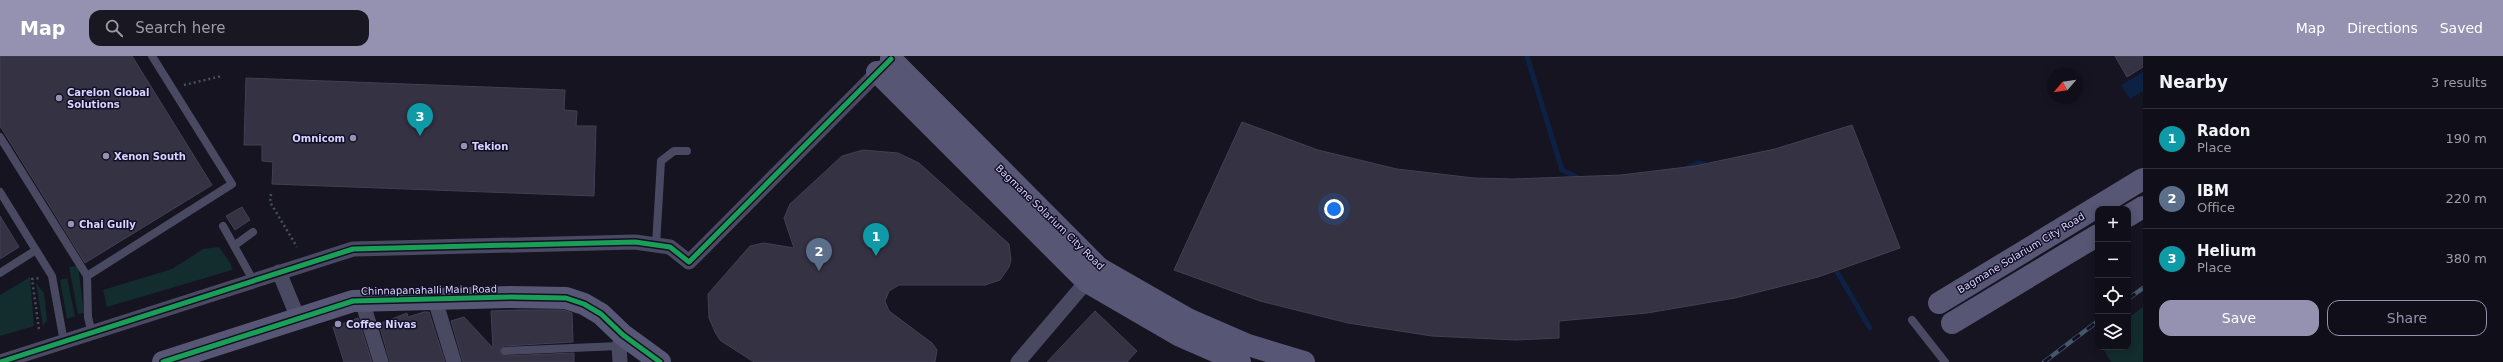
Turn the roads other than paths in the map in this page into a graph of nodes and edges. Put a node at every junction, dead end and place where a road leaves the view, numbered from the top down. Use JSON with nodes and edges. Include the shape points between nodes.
{"nodes":[{"id":1,"x":152,"y":56,"type":"edge"},
{"id":2,"x":885,"y":62,"type":"edge"},
{"id":3,"x":0,"y":137,"type":"edge"},
{"id":4,"x":687,"y":151,"type":"dead end"},
{"id":5,"x":2143,"y":179,"type":"edge"},
{"id":6,"x":0,"y":192,"type":"edge"},
{"id":7,"x":2143,"y":207,"type":"edge"},
{"id":8,"x":2131,"y":214,"type":"edge"},
{"id":9,"x":223,"y":226,"type":"dead end"},
{"id":10,"x":254,"y":232,"type":"dead end"},
{"id":11,"x":2095,"y":236,"type":"edge"},
{"id":12,"x":234,"y":245,"type":"junction"},
{"id":13,"x":656,"y":245,"type":"junction"},
{"id":14,"x":36,"y":250,"type":"junction"},
{"id":15,"x":279,"y":272,"type":"junction"},
{"id":16,"x":0,"y":273,"type":"edge"},
{"id":17,"x":1093,"y":275,"type":"junction"},
{"id":18,"x":87,"y":276,"type":"junction"},
{"id":19,"x":254,"y":280,"type":"junction"},
{"id":20,"x":435,"y":300,"type":"junction"},
{"id":21,"x":362,"y":301,"type":"junction"},
{"id":22,"x":1939,"y":302,"type":"dead end"},
{"id":23,"x":298,"y":318,"type":"junction"},
{"id":24,"x":1912,"y":320,"type":"dead end"},
{"id":25,"x":1952,"y":323,"type":"dead end"},
{"id":26,"x":92,"y":334,"type":"junction"},
{"id":27,"x":621,"y":341,"type":"junction"},
{"id":28,"x":64,"y":342,"type":"junction"},
{"id":29,"x":505,"y":351,"type":"dead end"},
{"id":30,"x":186,"y":359,"type":"edge"},
{"id":31,"x":0,"y":362,"type":"edge"},
{"id":32,"x":163,"y":362,"type":"edge"},
{"id":33,"x":381,"y":362,"type":"edge"},
{"id":34,"x":454,"y":362,"type":"edge"},
{"id":35,"x":620,"y":362,"type":"edge"},
{"id":36,"x":660,"y":362,"type":"edge"},
{"id":37,"x":1018,"y":362,"type":"edge"},
{"id":38,"x":1240,"y":362,"type":"edge"},
{"id":39,"x":1304,"y":362,"type":"edge"},
{"id":40,"x":1945,"y":362,"type":"edge"}],
"edges":[{"from":1,"to":18,"type":"lane","via":[[232,184]]},
{"from":2,"to":13,"type":"street","via":[[689,262],[670,247]]},
{"from":2,"to":17,"type":"street","name":"Bagmane Solarium City Road"},
{"from":3,"to":18,"type":"lane"},
{"from":4,"to":13,"type":"lane","via":[[674,152],[661,161]]},
{"from":5,"to":22,"type":"street","name":"Bagmane Solarium City Road"},
{"from":6,"to":14,"type":"lane"},
{"from":7,"to":8,"type":"street"},
{"from":9,"to":12,"type":"lane"},
{"from":10,"to":12,"type":"lane"},
{"from":11,"to":25,"type":"street"},
{"from":12,"to":19,"type":"lane"},
{"from":13,"to":15,"type":"street","via":[[635,242],[353,250]]},
{"from":14,"to":16,"type":"lane"},
{"from":14,"to":28,"type":"lane","via":[[52,276]]},
{"from":15,"to":19,"type":"street"},
{"from":15,"to":23,"type":"street"},
{"from":17,"to":37,"type":"street"},
{"from":17,"to":38,"type":"street","name":"Bagmane Solarium City Road","via":[[1180,336]]},
{"from":17,"to":39,"type":"street","name":"Bagmane Solarium City Road","via":[[1248,345]]},
{"from":18,"to":26,"type":"lane","via":[[88,316]]},
{"from":19,"to":26,"type":"street"},
{"from":20,"to":21,"type":"street","name":"Chinnapanahalli Main Road"},
{"from":20,"to":27,"type":"street","name":"Chinnapanahalli Main Road","via":[[566,298],[601,314]]},
{"from":20,"to":34,"type":"street"},
{"from":21,"to":23,"type":"street","name":"Chinnapanahalli Main Road","via":[[353,300]]},
{"from":21,"to":33,"type":"street"},
{"from":23,"to":30,"type":"street","name":"Chinnapanahalli Main Road"},
{"from":24,"to":40,"type":"lane"},
{"from":26,"to":28,"type":"street"},
{"from":27,"to":29,"type":"lane"},
{"from":27,"to":35,"type":"street"},
{"from":27,"to":36,"type":"street","name":"Chinnapanahalli Main Road"},
{"from":28,"to":31,"type":"street"},
{"from":30,"to":32,"type":"street","name":"Chinnapanahalli Main Road"}]}
